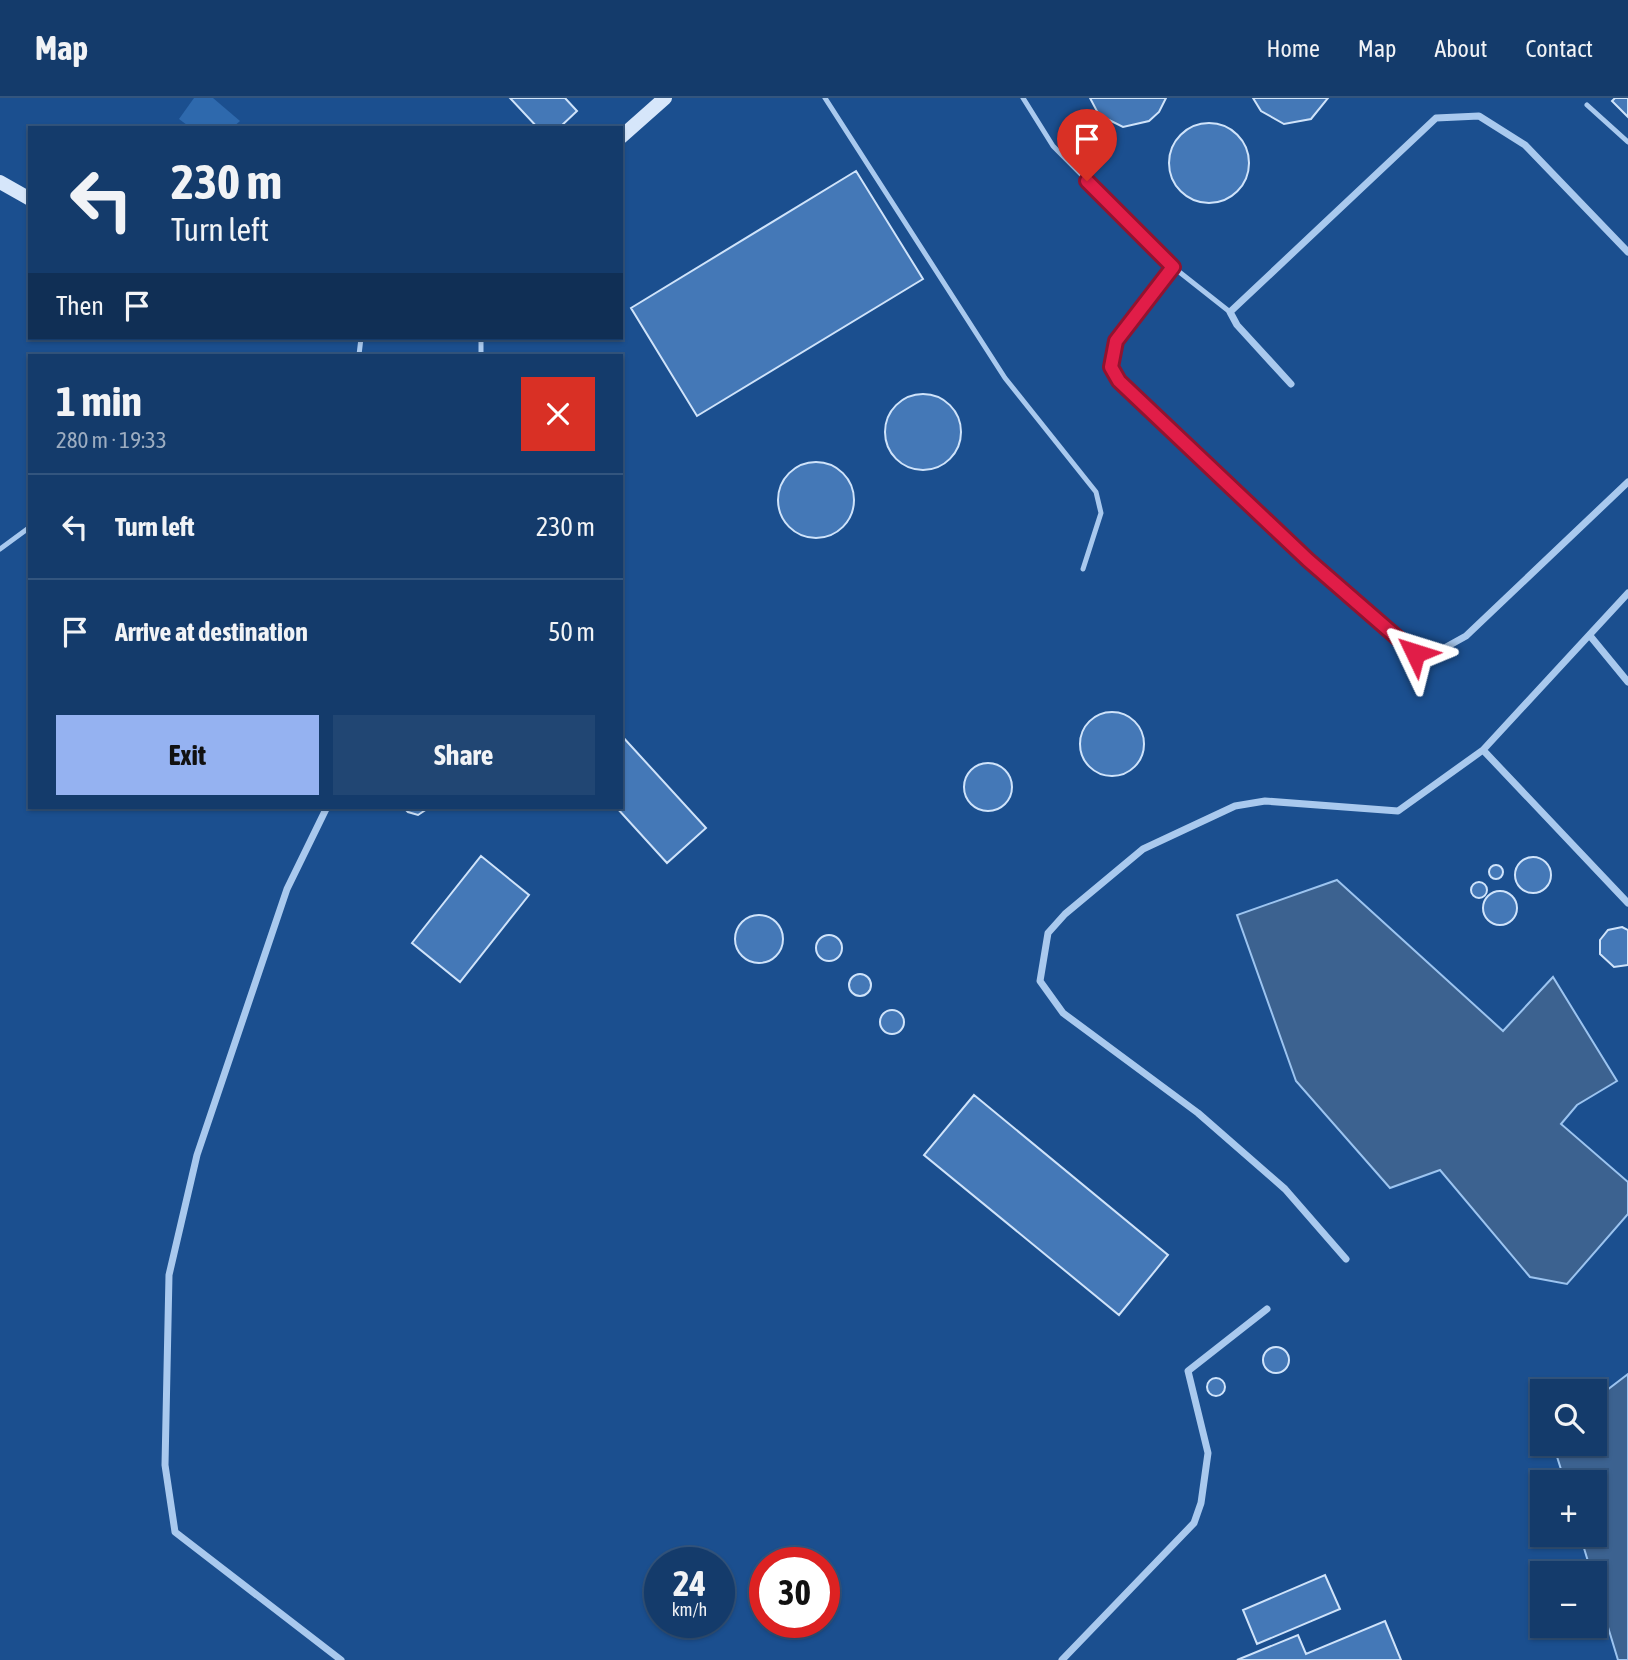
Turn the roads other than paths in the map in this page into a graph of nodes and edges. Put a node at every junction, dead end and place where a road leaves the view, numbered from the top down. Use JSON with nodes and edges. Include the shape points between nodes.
{"nodes":[{"id":1,"x":665,"y":98,"type":"edge"},
{"id":2,"x":825,"y":98,"type":"edge"},
{"id":3,"x":1023,"y":98,"type":"edge"},
{"id":4,"x":1587,"y":105,"type":"dead end"},
{"id":5,"x":623,"y":136,"type":"edge"},
{"id":6,"x":1628,"y":142,"type":"edge"},
{"id":7,"x":0,"y":182,"type":"edge"},
{"id":8,"x":28,"y":199,"type":"edge"},
{"id":9,"x":1628,"y":252,"type":"edge"},
{"id":10,"x":1173,"y":267,"type":"junction"},
{"id":11,"x":1230,"y":312,"type":"junction"},
{"id":12,"x":1291,"y":384,"type":"dead end"},
{"id":13,"x":1628,"y":482,"type":"edge"},
{"id":14,"x":28,"y":528,"type":"edge"},
{"id":15,"x":0,"y":549,"type":"edge"},
{"id":16,"x":1083,"y":569,"type":"dead end"},
{"id":17,"x":1628,"y":593,"type":"edge"},
{"id":18,"x":1591,"y":636,"type":"junction"},
{"id":19,"x":1628,"y":682,"type":"edge"},
{"id":20,"x":1483,"y":750,"type":"junction"},
{"id":21,"x":326,"y":809,"type":"edge"},
{"id":22,"x":1628,"y":903,"type":"edge"},
{"id":23,"x":1346,"y":1259,"type":"dead end"},
{"id":24,"x":1267,"y":1309,"type":"dead end"},
{"id":25,"x":341,"y":1660,"type":"edge"},
{"id":26,"x":1062,"y":1660,"type":"edge"}],
"edges":[{"from":1,"to":5,"type":"main road"},
{"from":2,"to":16,"type":"lane","via":[[1004,378],[1096,492],[1101,513]]},
{"from":3,"to":10,"type":"lane","via":[[1053,146]]},
{"from":4,"to":6,"type":"lane"},
{"from":7,"to":8,"type":"main road"},
{"from":9,"to":11,"type":"street","via":[[1525,145],[1479,117],[1436,118]]},
{"from":10,"to":11,"type":"lane"},
{"from":10,"to":13,"type":"street","via":[[1116,341],[1111,367],[1119,381],[1210,470],[1415,653],[1430,656],[1466,636]]},
{"from":11,"to":12,"type":"street"},
{"from":14,"to":15,"type":"lane"},
{"from":17,"to":18,"type":"street"},
{"from":18,"to":19,"type":"street"},
{"from":18,"to":20,"type":"street"},
{"from":20,"to":22,"type":"street"},
{"from":20,"to":23,"type":"street","via":[[1398,811],[1265,801],[1236,806],[1143,849],[1065,914],[1048,933],[1041,958],[1040,981],[1063,1013],[1198,1113],[1285,1189]]},
{"from":21,"to":25,"type":"street","via":[[287,889],[197,1156],[169,1275],[165,1465],[175,1532]]},
{"from":24,"to":26,"type":"street","via":[[1188,1371],[1208,1454],[1194,1523]]}]}
